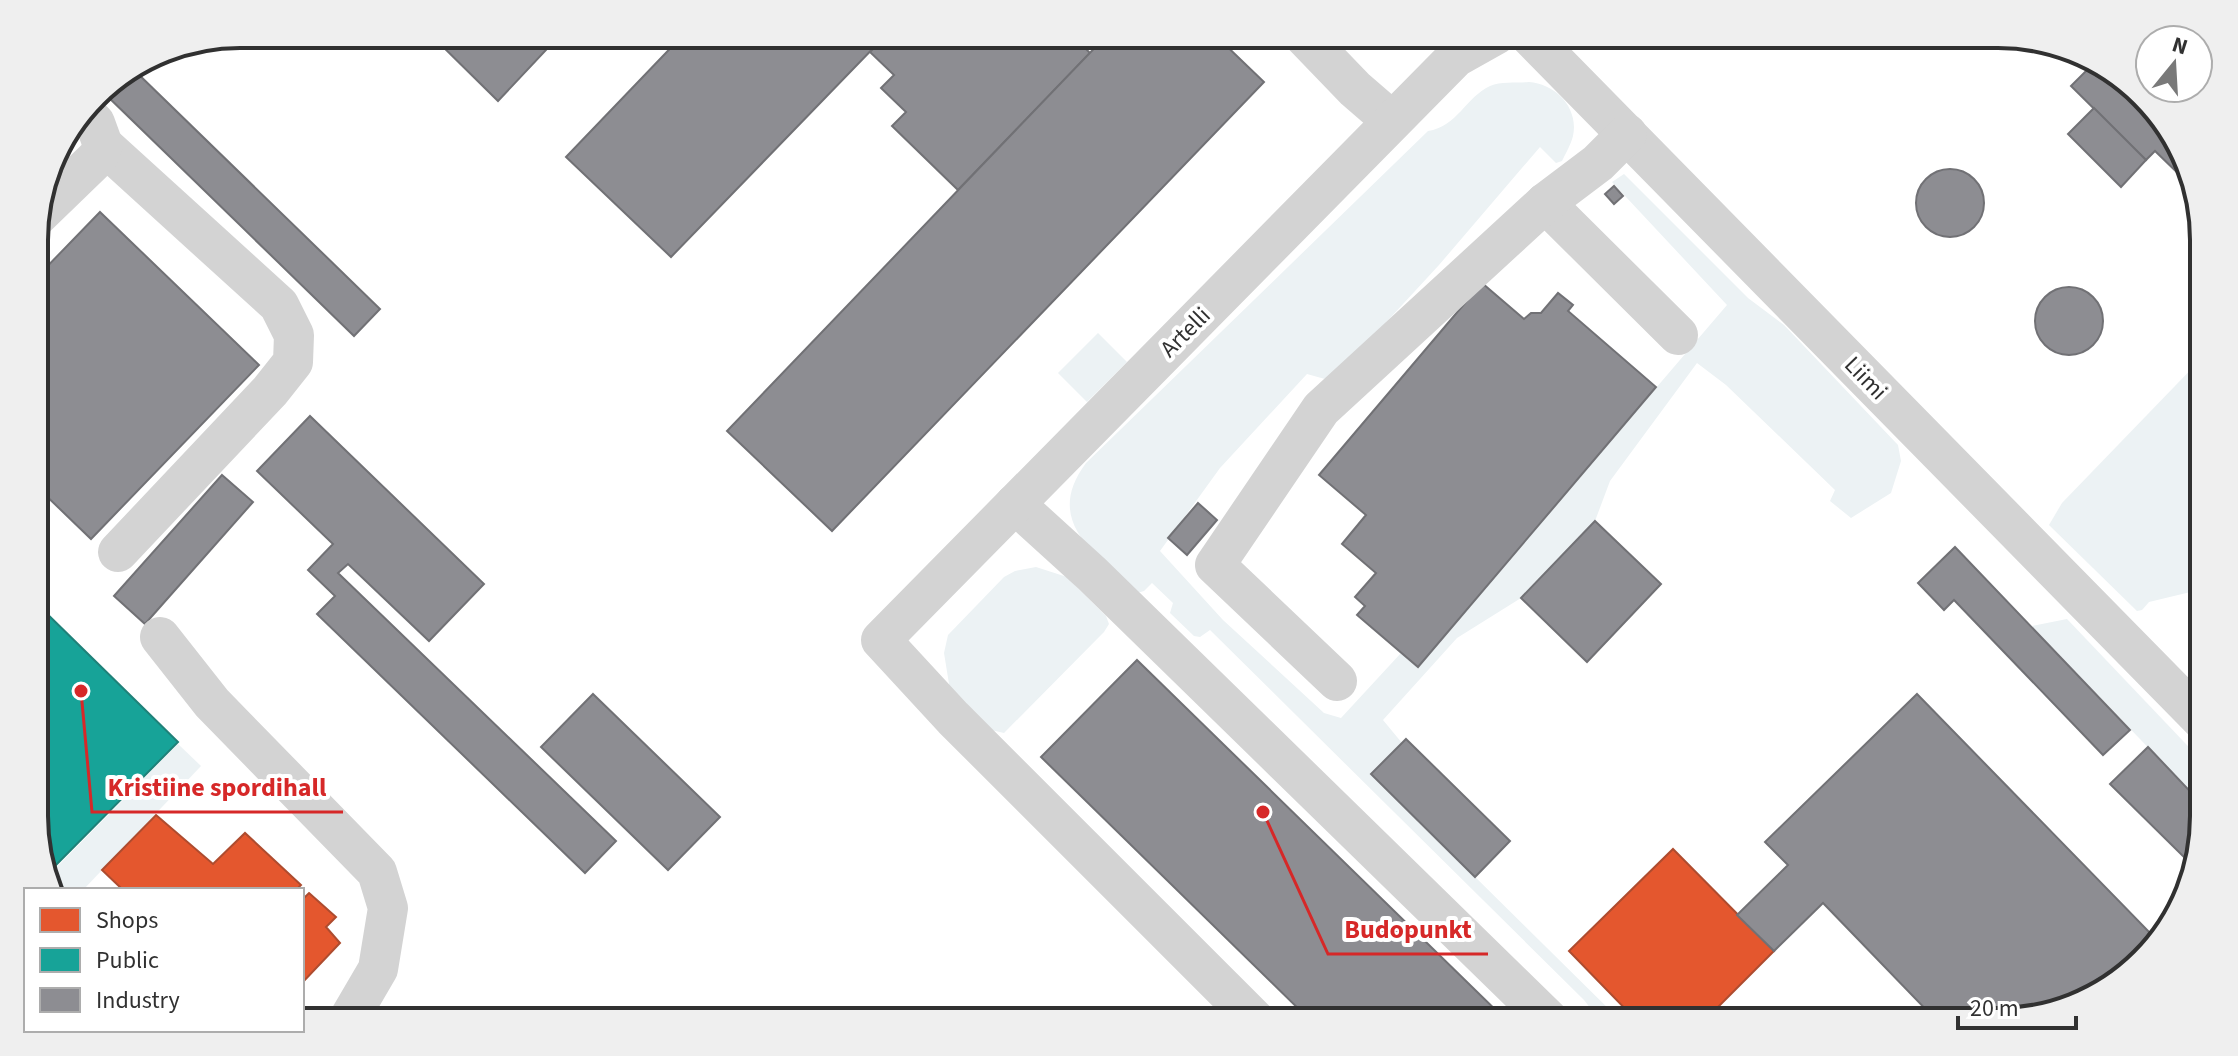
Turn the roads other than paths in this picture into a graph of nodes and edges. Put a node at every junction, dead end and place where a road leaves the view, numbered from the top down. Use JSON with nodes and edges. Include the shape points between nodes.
{"nodes":[{"id":1,"x":1315,"y":48,"type":"edge"},
{"id":2,"x":1472,"y":48,"type":"edge"},
{"id":3,"x":1542,"y":48,"type":"edge"},
{"id":4,"x":1392,"y":121,"type":"junction"},
{"id":5,"x":93,"y":128,"type":"edge"},
{"id":6,"x":1627,"y":134,"type":"junction"},
{"id":7,"x":53,"y":201,"type":"edge"},
{"id":8,"x":1545,"y":203,"type":"junction"},
{"id":9,"x":1678,"y":335,"type":"dead end"},
{"id":10,"x":1015,"y":504,"type":"junction"},
{"id":11,"x":118,"y":552,"type":"dead end"},
{"id":12,"x":160,"y":637,"type":"dead end"},
{"id":13,"x":1337,"y":681,"type":"dead end"},
{"id":14,"x":2190,"y":692,"type":"edge"},
{"id":15,"x":355,"y":1008,"type":"edge"},
{"id":16,"x":1243,"y":1008,"type":"edge"},
{"id":17,"x":1537,"y":1008,"type":"edge"}],
"edges":[{"from":1,"to":4,"type":"street"},
{"from":2,"to":4,"type":"street","name":"Artelli","via":[[1456,57]]},
{"from":3,"to":6,"type":"street","name":"Liimi"},
{"from":4,"to":10,"type":"street","name":"Artelli"},
{"from":5,"to":7,"type":"street","via":[[98,157]]},
{"from":5,"to":11,"type":"street","via":[[279,305],[294,335],[293,362],[278,381]]},
{"from":6,"to":8,"type":"street"},
{"from":6,"to":14,"type":"street","name":"Liimi"},
{"from":8,"to":9,"type":"street"},
{"from":8,"to":13,"type":"street","via":[[1321,409],[1215,565]]},
{"from":10,"to":16,"type":"street","name":"Artelli","via":[[881,640]]},
{"from":10,"to":17,"type":"street"},
{"from":12,"to":15,"type":"street","via":[[212,703],[377,872],[388,908],[378,969]]}]}
